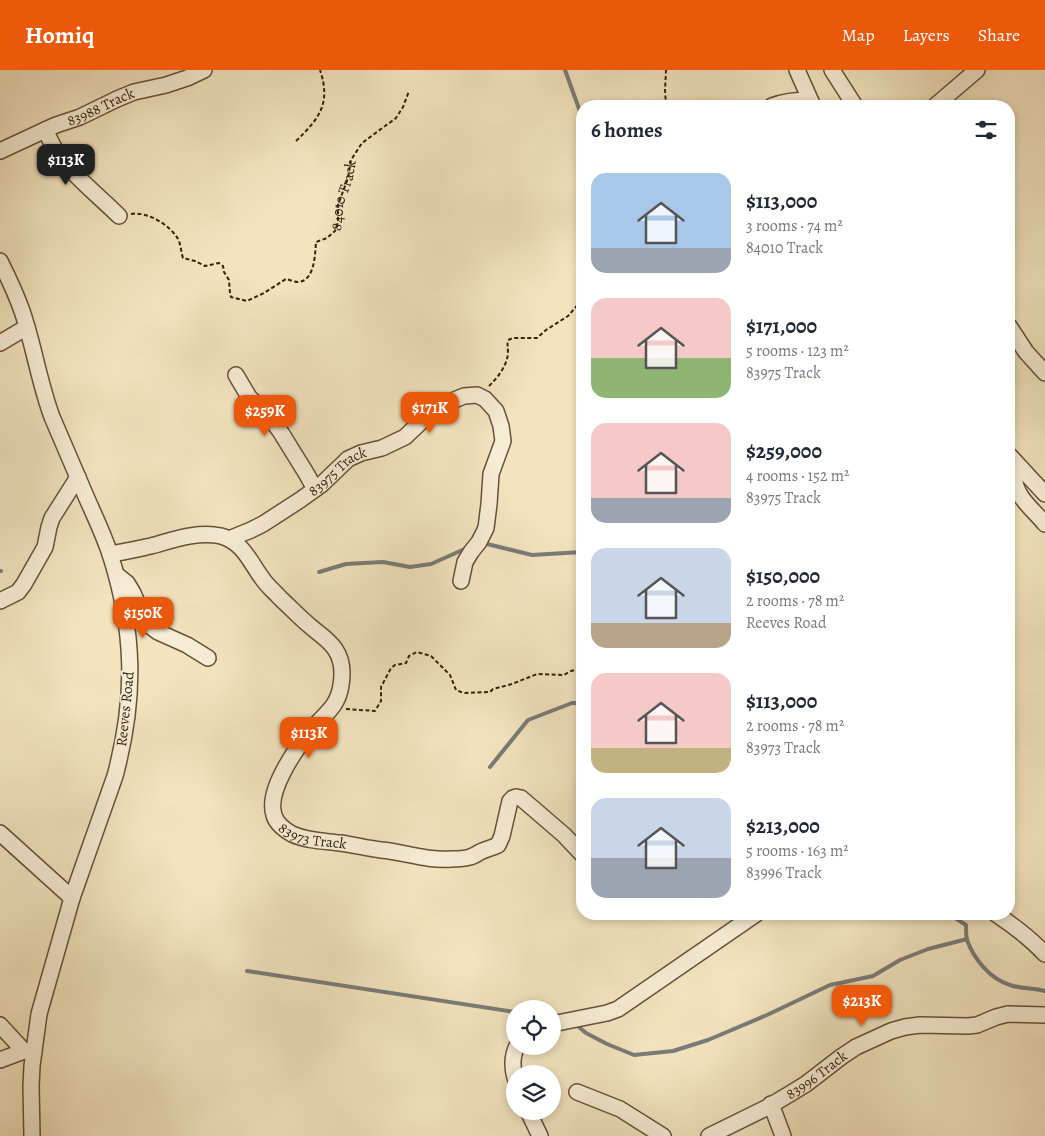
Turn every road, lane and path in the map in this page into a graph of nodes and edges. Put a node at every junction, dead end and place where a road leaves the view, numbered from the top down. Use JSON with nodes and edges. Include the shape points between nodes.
{"nodes":[{"id":1,"x":204,"y":70,"type":"edge"},
{"id":2,"x":320,"y":70,"type":"edge"},
{"id":3,"x":666,"y":70,"type":"edge"},
{"id":4,"x":797,"y":70,"type":"edge"},
{"id":5,"x":832,"y":70,"type":"edge"},
{"id":6,"x":977,"y":70,"type":"edge"},
{"id":7,"x":409,"y":91,"type":"dead end"},
{"id":8,"x":666,"y":100,"type":"edge"},
{"id":9,"x":811,"y":100,"type":"edge"},
{"id":10,"x":851,"y":100,"type":"edge"},
{"id":11,"x":942,"y":100,"type":"edge"},
{"id":12,"x":45,"y":130,"type":"junction"},
{"id":13,"x":296,"y":141,"type":"dead end"},
{"id":14,"x":0,"y":151,"type":"edge"},
{"id":15,"x":119,"y":216,"type":"joint"},
{"id":16,"x":0,"y":261,"type":"edge"},
{"id":17,"x":576,"y":307,"type":"edge"},
{"id":18,"x":27,"y":327,"type":"junction"},
{"id":19,"x":1015,"y":335,"type":"edge"},
{"id":20,"x":0,"y":344,"type":"edge"},
{"id":21,"x":1045,"y":373,"type":"edge"},
{"id":22,"x":236,"y":375,"type":"dead end"},
{"id":23,"x":477,"y":395,"type":"junction"},
{"id":24,"x":1015,"y":474,"type":"edge"},
{"id":25,"x":78,"y":477,"type":"junction"},
{"id":26,"x":315,"y":489,"type":"junction"},
{"id":27,"x":1045,"y":494,"type":"edge"},
{"id":28,"x":1045,"y":524,"type":"edge"},
{"id":29,"x":229,"y":539,"type":"junction"},
{"id":30,"x":110,"y":554,"type":"junction"},
{"id":31,"x":116,"y":574,"type":"junction"},
{"id":32,"x":461,"y":581,"type":"dead end"},
{"id":33,"x":0,"y":601,"type":"edge"},
{"id":34,"x":208,"y":658,"type":"dead end"},
{"id":35,"x":576,"y":670,"type":"edge"},
{"id":36,"x":334,"y":706,"type":"junction"},
{"id":37,"x":0,"y":832,"type":"edge"},
{"id":38,"x":576,"y":848,"type":"edge"},
{"id":39,"x":72,"y":898,"type":"junction"},
{"id":40,"x":747,"y":920,"type":"edge"},
{"id":41,"x":1005,"y":920,"type":"edge"},
{"id":42,"x":1045,"y":954,"type":"edge"},
{"id":43,"x":1045,"y":1015,"type":"edge"},
{"id":44,"x":561,"y":1022,"type":"edge"},
{"id":45,"x":0,"y":1025,"type":"edge"},
{"id":46,"x":29,"y":1052,"type":"junction"},
{"id":47,"x":0,"y":1060,"type":"edge"},
{"id":48,"x":577,"y":1092,"type":"dead end"},
{"id":49,"x":771,"y":1104,"type":"junction"},
{"id":50,"x":532,"y":1120,"type":"edge"},
{"id":51,"x":32,"y":1136,"type":"edge"},
{"id":52,"x":540,"y":1136,"type":"edge"},
{"id":53,"x":663,"y":1136,"type":"edge"},
{"id":54,"x":709,"y":1136,"type":"edge"},
{"id":55,"x":783,"y":1136,"type":"edge"}],
"edges":[{"from":1,"to":12,"type":"street","name":"83988 Track","via":[[166,85],[134,92]]},
{"from":2,"to":13,"type":"path","via":[[325,94],[322,110]]},
{"from":3,"to":8,"type":"path"},
{"from":4,"to":9,"type":"street"},
{"from":5,"to":10,"type":"street"},
{"from":6,"to":11,"type":"street"},
{"from":7,"to":15,"type":"path","name":"84010 Track","via":[[396,118],[362,143],[351,160],[338,204],[338,222],[327,238],[316,242],[310,275],[305,280],[286,279],[247,301],[231,297],[229,280],[219,263],[205,266],[183,258],[179,240],[157,220],[135,213]]},
{"from":12,"to":14,"type":"street","name":"83988 Track"},
{"from":12,"to":15,"type":"street","via":[[64,162]]},
{"from":16,"to":18,"type":"street","name":"Reeves Road"},
{"from":17,"to":23,"type":"path","via":[[537,338],[508,340],[502,370],[488,388]]},
{"from":18,"to":20,"type":"street"},
{"from":18,"to":25,"type":"street","name":"Reeves Road","via":[[45,398]]},
{"from":19,"to":21,"type":"street"},
{"from":22,"to":26,"type":"street","via":[[250,397],[280,431]]},
{"from":23,"to":26,"type":"street","name":"83975 Track","via":[[452,400],[426,417],[405,437],[348,459]]},
{"from":23,"to":32,"type":"street","via":[[496,411],[503,441],[491,474],[486,528],[465,562]]},
{"from":24,"to":27,"type":"street"},
{"from":24,"to":28,"type":"street","via":[[1020,495]]},
{"from":25,"to":30,"type":"street","name":"Reeves Road"},
{"from":25,"to":33,"type":"street","via":[[52,518],[45,547],[24,584],[18,592]]},
{"from":26,"to":29,"type":"street","name":"83975 Track","via":[[263,524]]},
{"from":29,"to":30,"type":"street","via":[[207,535],[179,537]]},
{"from":29,"to":36,"type":"street","name":"83973 Track","via":[[247,554],[270,588],[334,648],[342,671]]},
{"from":30,"to":31,"type":"street","name":"Reeves Road"},
{"from":31,"to":34,"type":"street","via":[[127,583],[150,626]]},
{"from":31,"to":39,"type":"street","name":"Reeves Road","via":[[128,636],[130,674],[126,726],[115,776]]},
{"from":35,"to":36,"type":"path","via":[[564,675],[537,674],[490,692],[465,693],[456,690],[450,675],[431,656],[417,652],[409,656],[406,663],[391,668],[381,687],[381,701],[375,711]]},
{"from":36,"to":38,"type":"street","name":"83973 Track","via":[[311,729],[278,783],[273,813],[290,833],[312,840],[435,860],[466,858],[498,844],[510,801],[518,797]]},
{"from":37,"to":39,"type":"street"},
{"from":39,"to":46,"type":"street","name":"Reeves Road"},
{"from":40,"to":44,"type":"street","via":[[618,1009]]},
{"from":41,"to":42,"type":"street"},
{"from":43,"to":49,"type":"street","name":"83996 Track","via":[[1008,1014],[978,1025],[898,1028],[856,1048],[806,1084]]},
{"from":45,"to":46,"type":"street"},
{"from":46,"to":47,"type":"street"},
{"from":46,"to":51,"type":"street","name":"Reeves Road"},
{"from":48,"to":53,"type":"street","via":[[620,1109]]},
{"from":49,"to":54,"type":"street","name":"83996 Track"},
{"from":49,"to":55,"type":"street"},
{"from":50,"to":52,"type":"street"}]}
